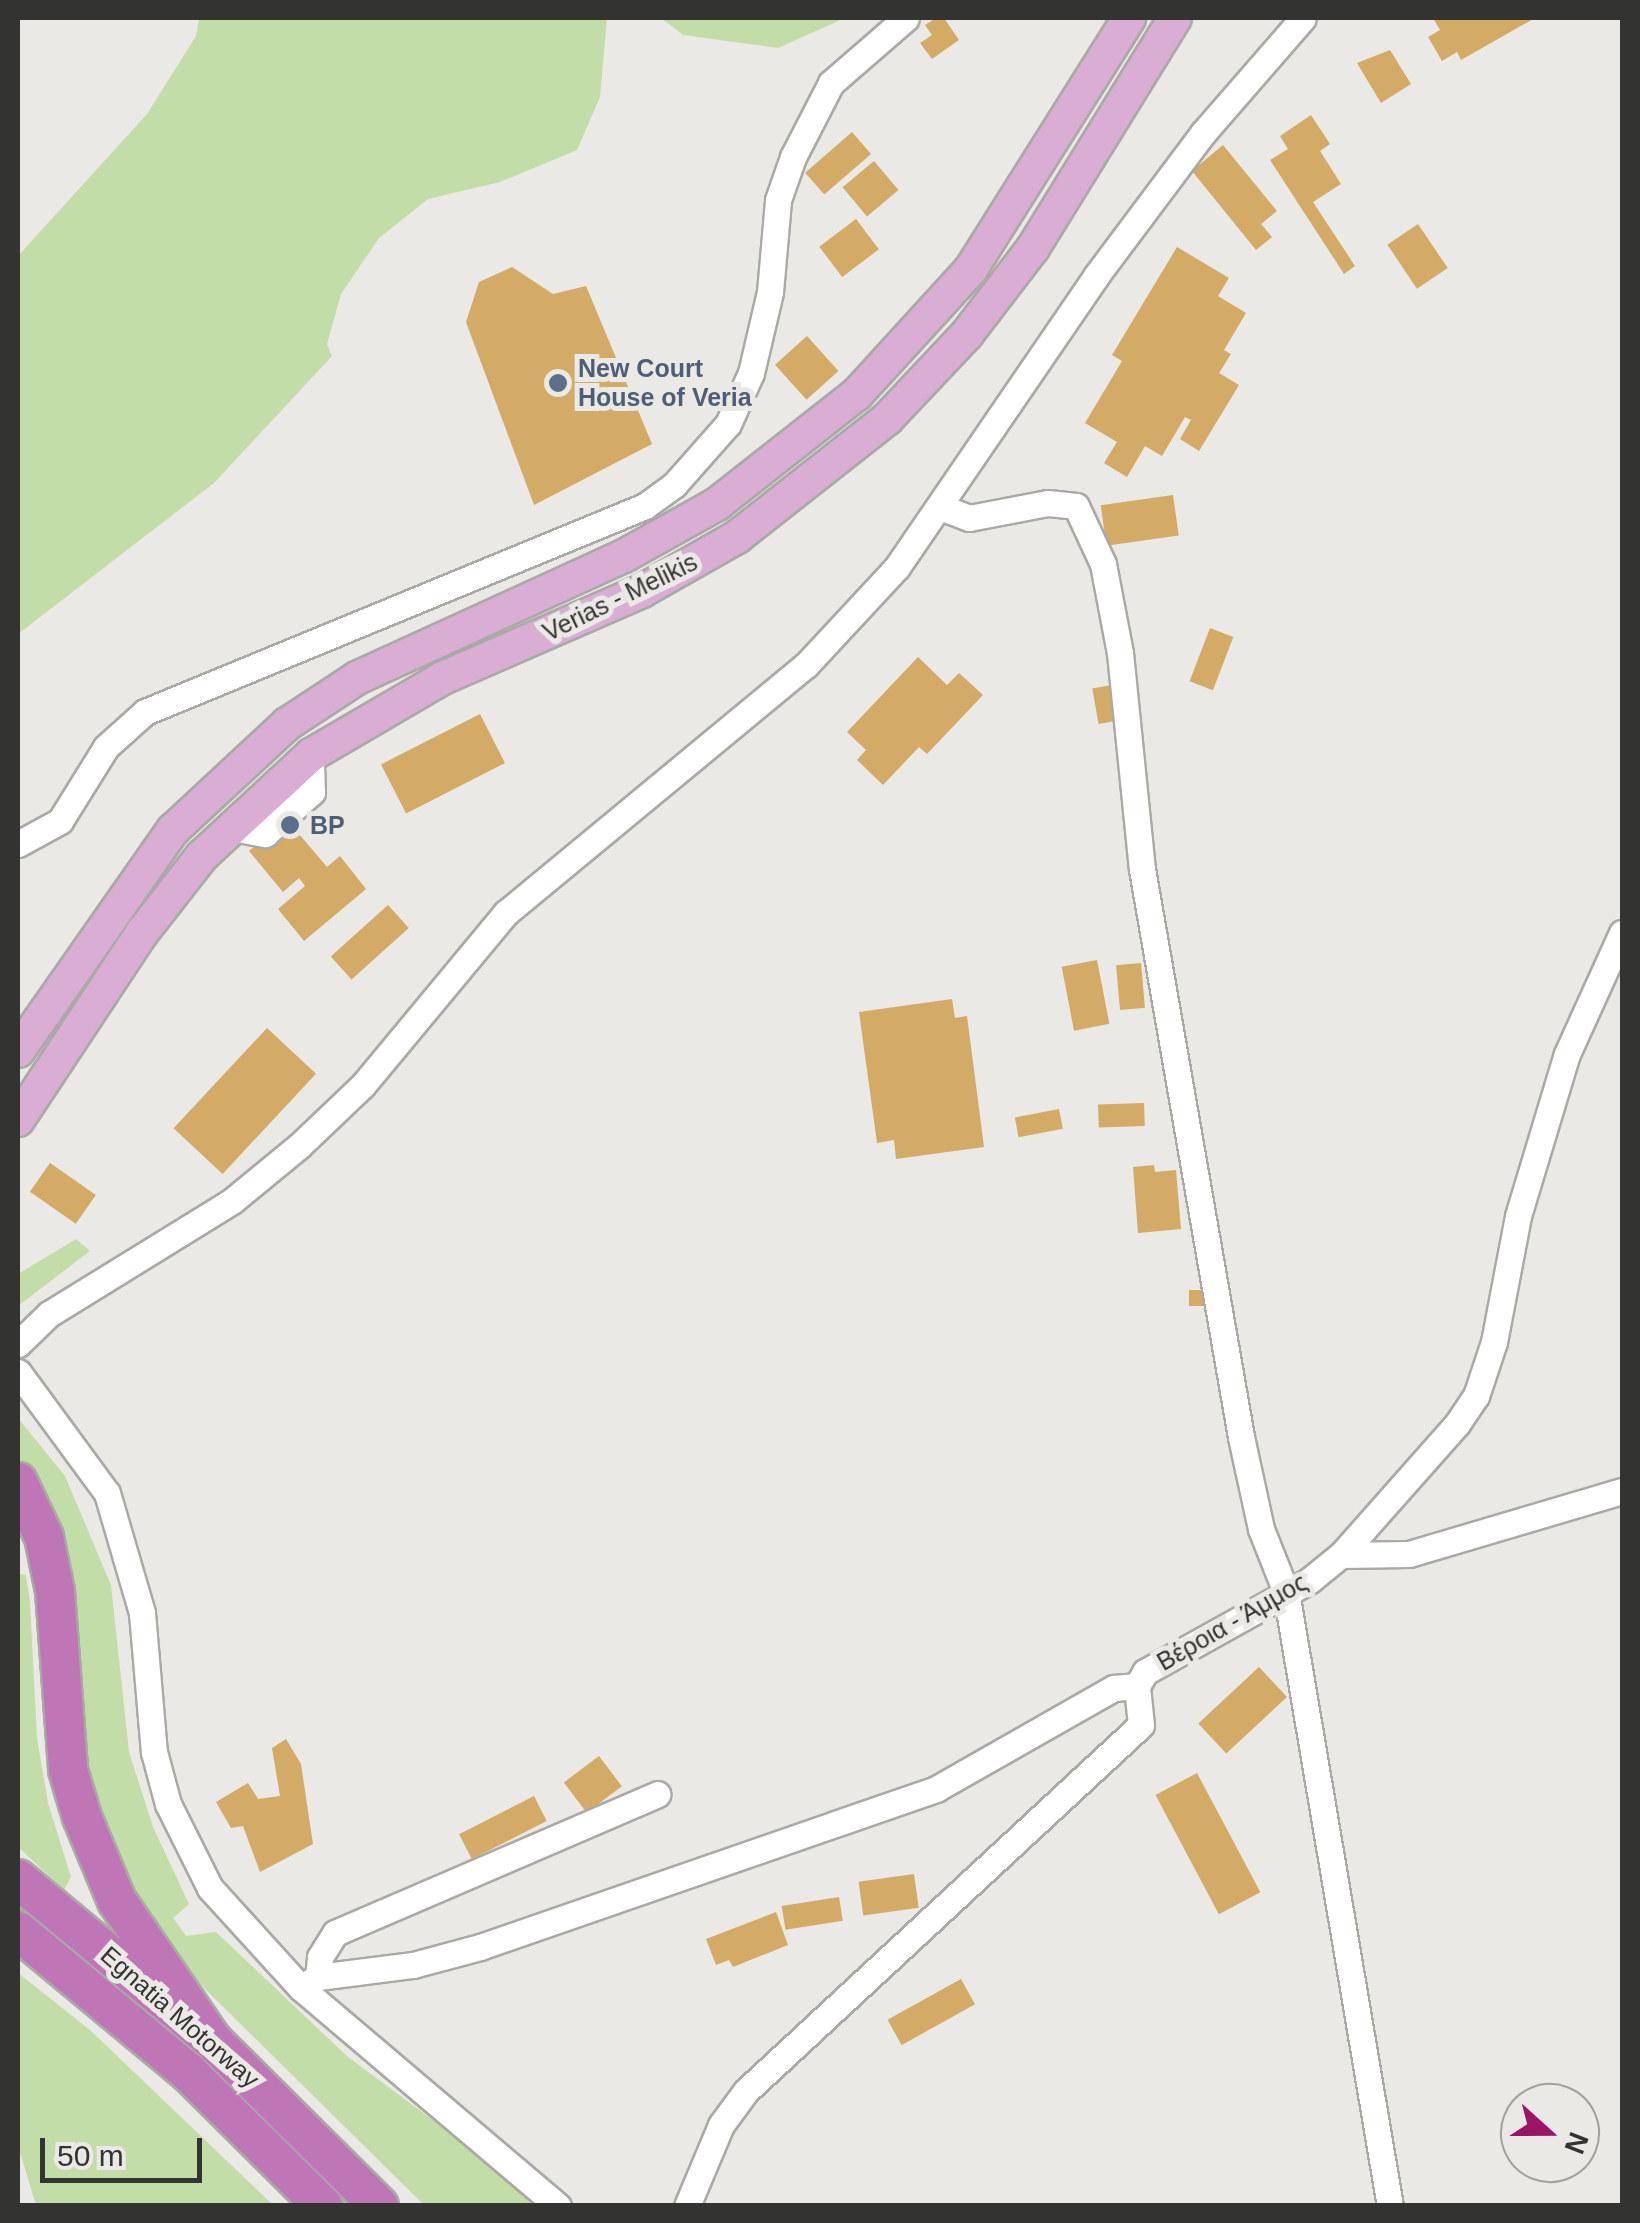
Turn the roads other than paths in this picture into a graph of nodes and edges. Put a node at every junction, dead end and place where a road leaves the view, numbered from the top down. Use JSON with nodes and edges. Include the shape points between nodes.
{"nodes":[{"id":1,"x":906,"y":18,"type":"edge"},
{"id":2,"x":1129,"y":18,"type":"edge"},
{"id":3,"x":1174,"y":18,"type":"edge"},
{"id":4,"x":1303,"y":18,"type":"edge"},
{"id":5,"x":942,"y":508,"type":"junction"},
{"id":6,"x":18,"y":844,"type":"edge"},
{"id":7,"x":1622,"y":933,"type":"edge"},
{"id":8,"x":18,"y":1051,"type":"edge"},
{"id":9,"x":18,"y":1120,"type":"edge"},
{"id":10,"x":18,"y":1344,"type":"edge"},
{"id":11,"x":18,"y":1372,"type":"edge"},
{"id":12,"x":18,"y":1482,"type":"edge"},
{"id":13,"x":1622,"y":1491,"type":"edge"},
{"id":14,"x":1341,"y":1555,"type":"junction"},
{"id":15,"x":1286,"y":1592,"type":"junction"},
{"id":16,"x":1137,"y":1686,"type":"junction"},
{"id":17,"x":657,"y":1794,"type":"dead end"},
{"id":18,"x":18,"y":1878,"type":"edge"},
{"id":19,"x":18,"y":1931,"type":"edge"},
{"id":20,"x":310,"y":1983,"type":"junction"},
{"id":21,"x":214,"y":2041,"type":"junction"},
{"id":22,"x":324,"y":2206,"type":"edge"},
{"id":23,"x":380,"y":2206,"type":"edge"},
{"id":24,"x":558,"y":2206,"type":"edge"},
{"id":25,"x":687,"y":2206,"type":"edge"},
{"id":26,"x":1390,"y":2206,"type":"edge"}],
"edges":[{"from":1,"to":6,"type":"street","via":[[830,83],[805,132],[778,200],[770,292],[750,373],[728,424],[674,485],[645,506],[145,712],[106,747],[60,820]]},
{"from":2,"to":8,"type":"main road","name":"Verias - Melikis","via":[[971,269],[857,394],[704,512],[624,556],[356,678],[286,724],[173,830]]},
{"from":3,"to":9,"type":"main road","name":"Verias - Melikis","via":[[1002,292],[929,378],[836,465],[737,538],[659,582],[443,678],[311,754],[228,827],[141,934]]},
{"from":4,"to":5,"type":"street","via":[[1203,133],[1096,276]]},
{"from":5,"to":10,"type":"street","via":[[806,665],[506,912],[363,1085],[299,1146],[232,1201],[49,1314]]},
{"from":5,"to":15,"type":"street","via":[[969,518],[1048,503],[1076,506],[1103,564],[1120,653],[1142,869],[1240,1437],[1261,1529]]},
{"from":7,"to":14,"type":"street","name":"Βέροια - Άμμος","via":[[1567,1054],[1538,1142],[1500,1321],[1476,1396]]},
{"from":11,"to":20,"type":"street","via":[[107,1493],[142,1613],[154,1752],[168,1804],[210,1888]]},
{"from":12,"to":21,"type":"highway","via":[[44,1538],[55,1591],[68,1770],[82,1818],[117,1901]]},
{"from":13,"to":14,"type":"street","via":[[1409,1554]]},
{"from":14,"to":15,"type":"street","name":"Βέροια - Άμμος"},
{"from":15,"to":16,"type":"street","name":"Βέροια - Άμμος","via":[[1163,1659]]},
{"from":15,"to":26,"type":"street"},
{"from":16,"to":20,"type":"street","via":[[1114,1688],[936,1789],[634,1897],[413,1965]]},
{"from":16,"to":25,"type":"street","name":"Βέροια - Άμμος","via":[[1141,1725],[1128,1740],[746,2091],[720,2125]]},
{"from":17,"to":20,"type":"street","via":[[336,1933]]},
{"from":18,"to":21,"type":"highway","name":"Egnatia Motorway"},
{"from":19,"to":22,"type":"highway","name":"Egnatia Motorway","via":[[189,2073]]},
{"from":20,"to":24,"type":"street"},
{"from":21,"to":23,"type":"highway","name":"Egnatia Motorway"}]}
